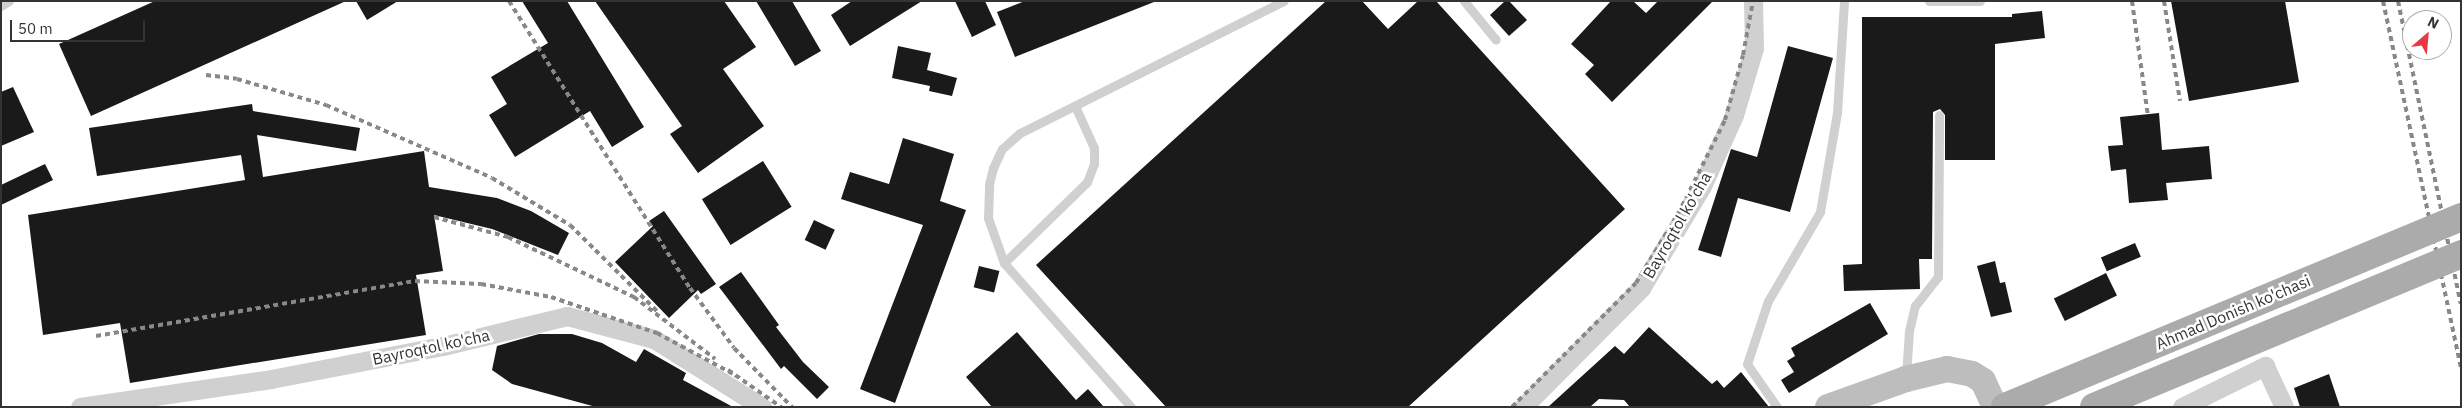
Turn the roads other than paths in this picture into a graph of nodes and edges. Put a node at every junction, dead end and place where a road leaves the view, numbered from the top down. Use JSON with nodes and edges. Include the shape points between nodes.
{"nodes":[{"id":1,"x":9,"y":1,"type":"edge"},
{"id":2,"x":1284,"y":1,"type":"edge"},
{"id":3,"x":1464,"y":1,"type":"edge"},
{"id":4,"x":1753,"y":1,"type":"edge"},
{"id":5,"x":1844,"y":1,"type":"edge"},
{"id":6,"x":1929,"y":1,"type":"edge"},
{"id":7,"x":1980,"y":1,"type":"edge"},
{"id":8,"x":1,"y":6,"type":"edge"},
{"id":9,"x":1496,"y":40,"type":"dead end"},
{"id":10,"x":1075,"y":106,"type":"junction"},
{"id":11,"x":1939,"y":115,"type":"dead end"},
{"id":12,"x":2461,"y":217,"type":"edge"},
{"id":13,"x":2461,"y":254,"type":"edge"},
{"id":14,"x":1004,"y":263,"type":"junction"},
{"id":15,"x":1906,"y":379,"type":"junction"},
{"id":16,"x":80,"y":407,"type":"edge"},
{"id":17,"x":762,"y":407,"type":"edge"},
{"id":18,"x":1131,"y":407,"type":"edge"},
{"id":19,"x":1523,"y":407,"type":"edge"},
{"id":20,"x":1777,"y":407,"type":"edge"},
{"id":21,"x":1828,"y":407,"type":"edge"},
{"id":22,"x":1995,"y":407,"type":"edge"},
{"id":23,"x":2005,"y":407,"type":"edge"},
{"id":24,"x":2094,"y":407,"type":"edge"},
{"id":25,"x":2182,"y":407,"type":"edge"},
{"id":26,"x":2284,"y":407,"type":"edge"}],
"edges":[{"from":1,"to":8,"type":"lane"},
{"from":2,"to":10,"type":"lane"},
{"from":3,"to":9,"type":"lane"},
{"from":4,"to":19,"type":"street","name":"Bayroqtol ko'cha","via":[[1754,48],[1734,114],[1702,186],[1641,288]]},
{"from":5,"to":20,"type":"lane","via":[[1837,113],[1820,212],[1768,301],[1747,364]]},
{"from":6,"to":7,"type":"lane"},
{"from":10,"to":14,"type":"lane","via":[[1094,148],[1094,164],[1087,182]]},
{"from":10,"to":14,"type":"lane","via":[[1020,133],[1002,149],[989,184],[988,218]]},
{"from":11,"to":15,"type":"lane","via":[[1938,277],[1915,306],[1909,331]]},
{"from":12,"to":23,"type":"main road","name":"Ahmad Donish ko'chasi","bridge":true},
{"from":13,"to":24,"type":"main road","name":"Ahmad Donish ko'chasi","bridge":true},
{"from":14,"to":18,"type":"lane"},
{"from":15,"to":21,"type":"street"},
{"from":15,"to":22,"type":"street","via":[[1947,369],[1972,374],[1983,381]]},
{"from":16,"to":17,"type":"street","name":"Bayroqtol ko'cha","via":[[281,377],[443,346],[567,316],[654,339]]},
{"from":25,"to":26,"type":"street","via":[[2265,366]]}]}
